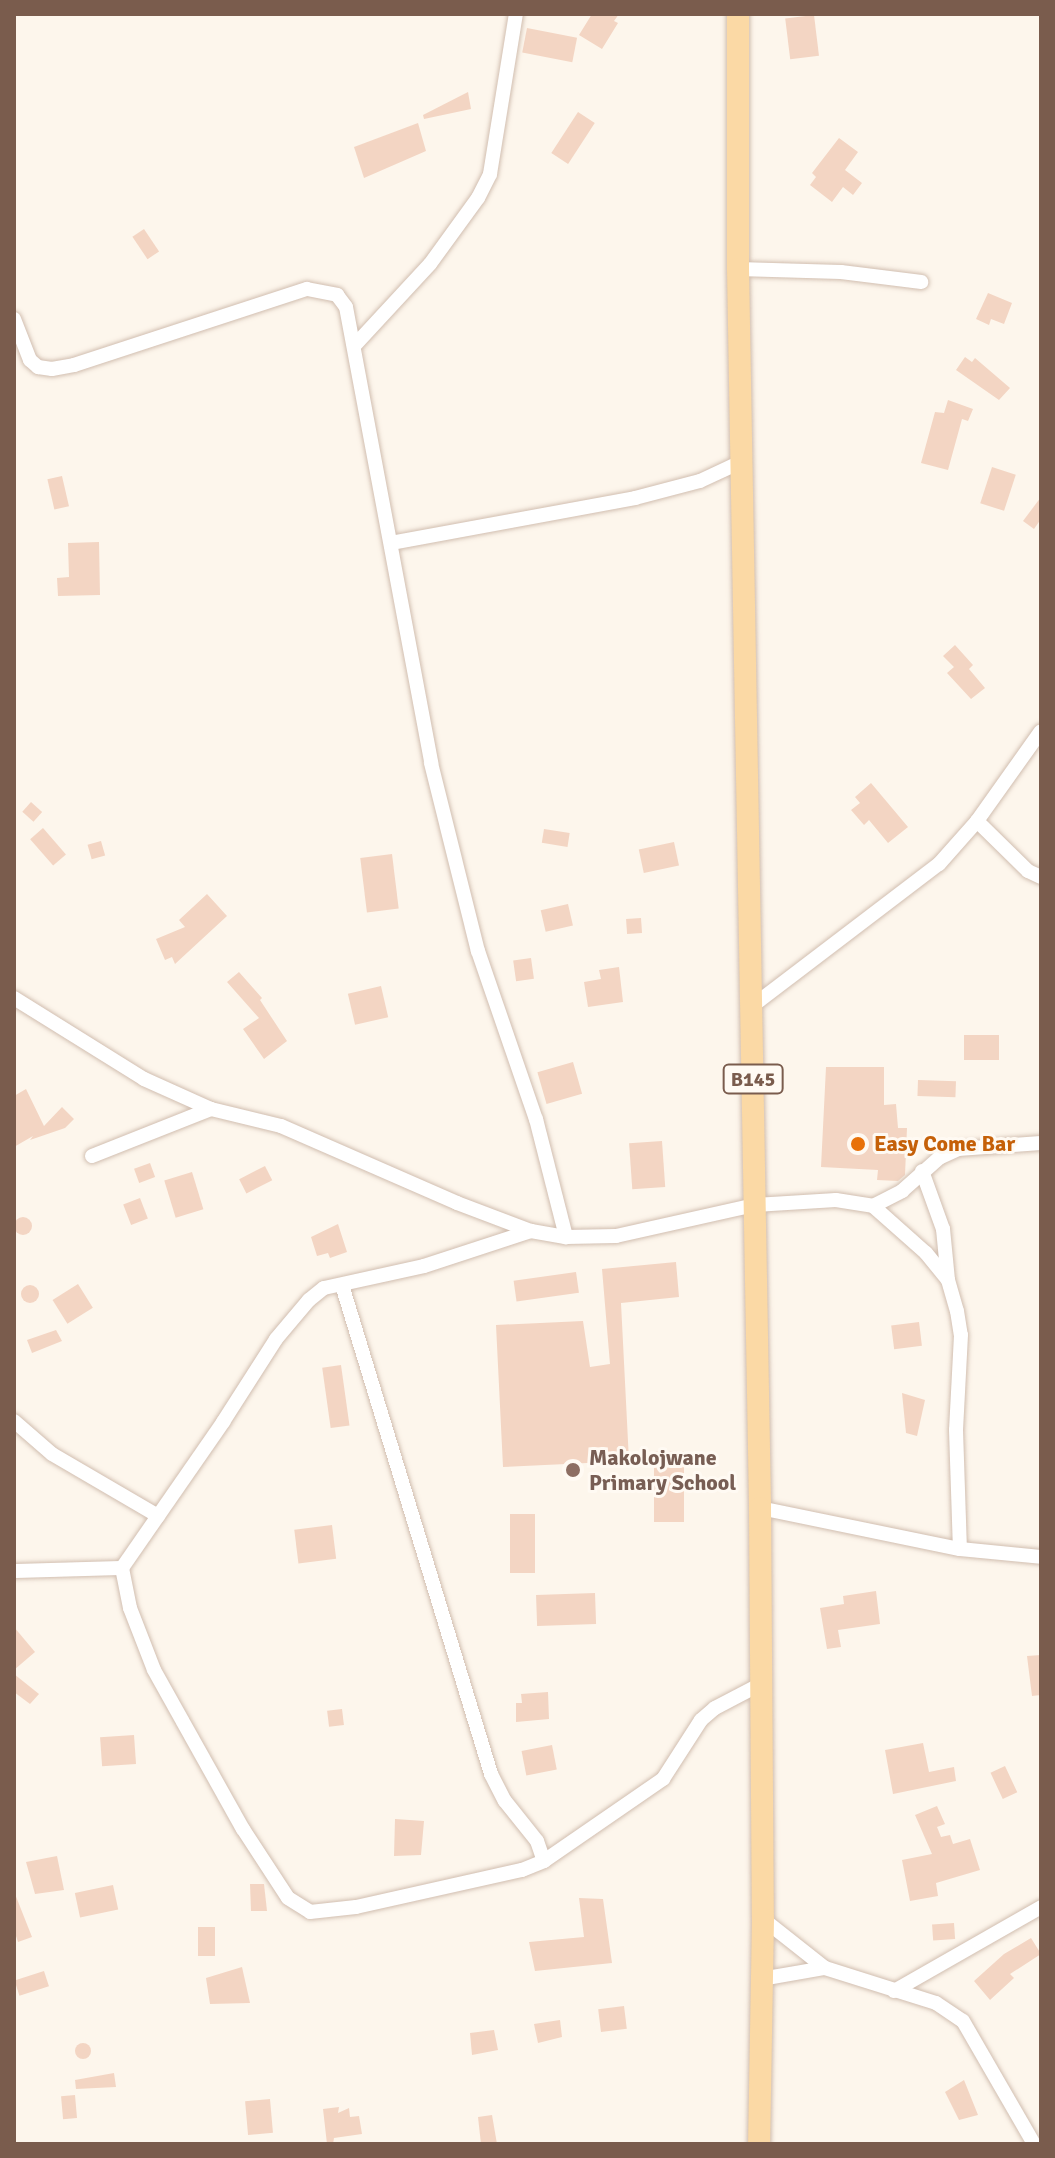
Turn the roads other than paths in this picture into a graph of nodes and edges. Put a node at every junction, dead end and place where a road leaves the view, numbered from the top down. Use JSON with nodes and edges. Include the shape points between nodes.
{"nodes":[{"id":1,"x":516,"y":14,"type":"edge"},
{"id":2,"x":738,"y":14,"type":"edge"},
{"id":3,"x":738,"y":269,"type":"junction"},
{"id":4,"x":921,"y":282,"type":"dead end"},
{"id":5,"x":14,"y":319,"type":"edge"},
{"id":6,"x":355,"y":345,"type":"junction"},
{"id":7,"x":743,"y":461,"type":"junction"},
{"id":8,"x":391,"y":543,"type":"junction"},
{"id":9,"x":1041,"y":731,"type":"edge"},
{"id":10,"x":977,"y":821,"type":"junction"},
{"id":11,"x":1041,"y":877,"type":"edge"},
{"id":12,"x":14,"y":998,"type":"edge"},
{"id":13,"x":751,"y":1007,"type":"junction"},
{"id":14,"x":211,"y":1109,"type":"junction"},
{"id":15,"x":1041,"y":1143,"type":"edge"},
{"id":16,"x":92,"y":1156,"type":"dead end"},
{"id":17,"x":922,"y":1171,"type":"junction"},
{"id":18,"x":755,"y":1205,"type":"junction"},
{"id":19,"x":873,"y":1206,"type":"junction"},
{"id":20,"x":531,"y":1231,"type":"junction"},
{"id":21,"x":566,"y":1237,"type":"junction"},
{"id":22,"x":948,"y":1280,"type":"junction"},
{"id":23,"x":342,"y":1285,"type":"junction"},
{"id":24,"x":14,"y":1421,"type":"edge"},
{"id":25,"x":760,"y":1508,"type":"junction"},
{"id":26,"x":158,"y":1516,"type":"junction"},
{"id":27,"x":960,"y":1549,"type":"junction"},
{"id":28,"x":1041,"y":1557,"type":"edge"},
{"id":29,"x":122,"y":1568,"type":"junction"},
{"id":30,"x":14,"y":1571,"type":"edge"},
{"id":31,"x":761,"y":1684,"type":"junction"},
{"id":32,"x":544,"y":1861,"type":"junction"},
{"id":33,"x":1041,"y":1907,"type":"edge"},
{"id":34,"x":763,"y":1919,"type":"junction"},
{"id":35,"x":825,"y":1968,"type":"junction"},
{"id":36,"x":761,"y":1979,"type":"junction"},
{"id":37,"x":894,"y":1991,"type":"junction"},
{"id":38,"x":1041,"y":2122,"type":"edge"},
{"id":39,"x":1026,"y":2129,"type":"junction"},
{"id":40,"x":759,"y":2144,"type":"edge"},
{"id":41,"x":1034,"y":2144,"type":"edge"}],
"edges":[{"from":1,"to":6,"type":"street","via":[[490,174],[430,264]]},
{"from":2,"to":3,"type":"main road","number":"B145"},
{"from":3,"to":4,"type":"street","via":[[841,272]]},
{"from":3,"to":7,"type":"main road","number":"B145"},
{"from":5,"to":6,"type":"street","via":[[30,360],[52,369],[307,289],[337,295],[346,307]]},
{"from":6,"to":8,"type":"street"},
{"from":7,"to":8,"type":"street","via":[[700,481],[635,498]]},
{"from":7,"to":13,"type":"main road","number":"B145"},
{"from":8,"to":21,"type":"street","via":[[431,763],[471,922],[536,1119]]},
{"from":9,"to":10,"type":"street"},
{"from":10,"to":11,"type":"street","via":[[1028,871]]},
{"from":10,"to":13,"type":"street","via":[[939,864]]},
{"from":12,"to":14,"type":"street","via":[[144,1079]]},
{"from":13,"to":18,"type":"main road","number":"B145"},
{"from":14,"to":16,"type":"street"},
{"from":14,"to":20,"type":"street","via":[[281,1126]]},
{"from":15,"to":17,"type":"street","via":[[958,1149]]},
{"from":17,"to":19,"type":"street","via":[[902,1191]]},
{"from":17,"to":22,"type":"street","via":[[943,1229]]},
{"from":18,"to":19,"type":"street","via":[[836,1200]]},
{"from":18,"to":21,"type":"street","via":[[616,1236]]},
{"from":18,"to":25,"type":"main road","number":"B145"},
{"from":19,"to":22,"type":"street"},
{"from":20,"to":21,"type":"street"},
{"from":20,"to":23,"type":"street","via":[[424,1266]]},
{"from":22,"to":27,"type":"street","via":[[961,1335],[956,1430]]},
{"from":23,"to":26,"type":"street","via":[[324,1288],[309,1300],[276,1339]]},
{"from":23,"to":32,"type":"street","via":[[491,1774],[537,1841]]},
{"from":24,"to":26,"type":"street","via":[[52,1454]]},
{"from":25,"to":27,"type":"street"},
{"from":25,"to":31,"type":"main road","number":"B145"},
{"from":26,"to":29,"type":"street"},
{"from":27,"to":28,"type":"street"},
{"from":29,"to":30,"type":"street"},
{"from":29,"to":32,"type":"street","via":[[130,1608],[154,1670],[243,1829],[299,1908],[310,1912],[356,1907]]},
{"from":31,"to":32,"type":"street","via":[[701,1720],[663,1779]]},
{"from":31,"to":34,"type":"main road","number":"B145"},
{"from":33,"to":37,"type":"street"},
{"from":34,"to":35,"type":"street"},
{"from":34,"to":36,"type":"main road","number":"B145"},
{"from":35,"to":36,"type":"street"},
{"from":35,"to":37,"type":"street"},
{"from":36,"to":40,"type":"main road","number":"B145"},
{"from":37,"to":39,"type":"street","via":[[936,2003],[963,2021]]},
{"from":38,"to":39,"type":"street"},
{"from":39,"to":41,"type":"street"}]}
